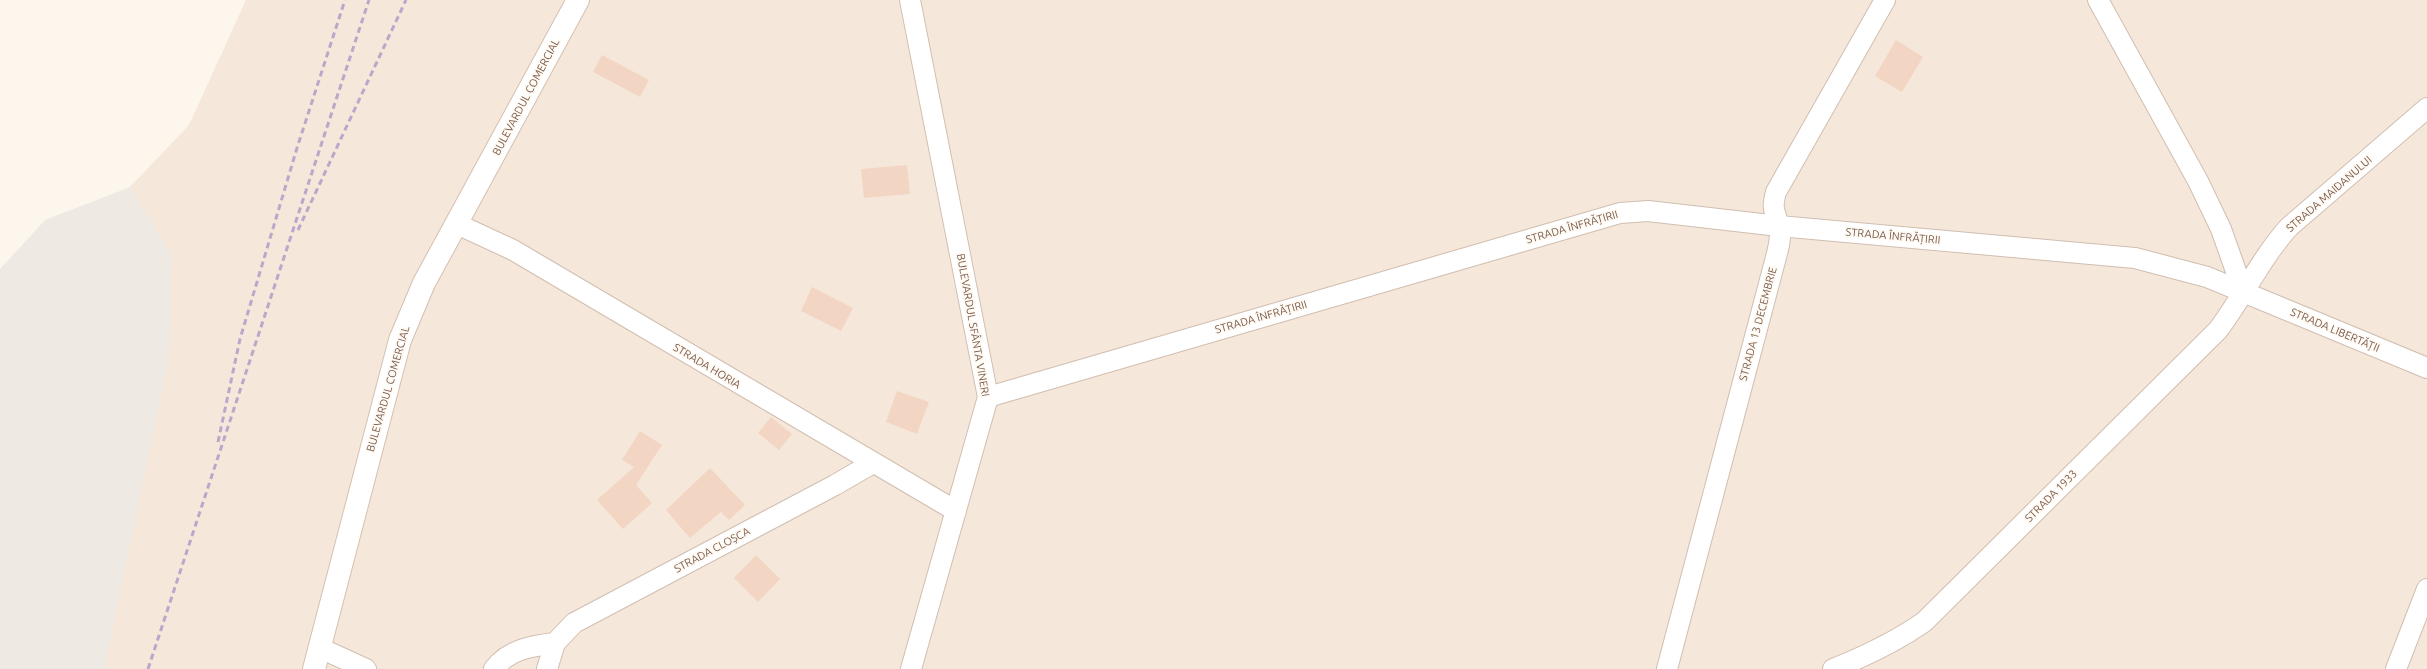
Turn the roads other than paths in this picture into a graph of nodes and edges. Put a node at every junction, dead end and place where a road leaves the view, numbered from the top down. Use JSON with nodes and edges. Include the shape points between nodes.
{"nodes":[{"id":1,"x":578,"y":0,"type":"edge"},
{"id":2,"x":910,"y":0,"type":"edge"},
{"id":3,"x":1885,"y":0,"type":"edge"},
{"id":4,"x":2098,"y":0,"type":"edge"},
{"id":5,"x":2427,"y":108,"type":"edge"},
{"id":6,"x":457,"y":224,"type":"junction"},
{"id":7,"x":1779,"y":226,"type":"junction"},
{"id":8,"x":2243,"y":291,"type":"junction"},
{"id":9,"x":2427,"y":368,"type":"edge"},
{"id":10,"x":988,"y":397,"type":"junction"},
{"id":11,"x":873,"y":463,"type":"junction"},
{"id":12,"x":956,"y":511,"type":"junction"},
{"id":13,"x":2427,"y":589,"type":"edge"},
{"id":14,"x":555,"y":643,"type":"junction"},
{"id":15,"x":320,"y":648,"type":"junction"},
{"id":16,"x":314,"y":669,"type":"edge"},
{"id":17,"x":366,"y":669,"type":"edge"},
{"id":18,"x":494,"y":669,"type":"edge"},
{"id":19,"x":547,"y":669,"type":"edge"},
{"id":20,"x":911,"y":669,"type":"edge"},
{"id":21,"x":1667,"y":669,"type":"edge"},
{"id":22,"x":1833,"y":669,"type":"edge"},
{"id":23,"x":2396,"y":669,"type":"edge"}],
"edges":[{"from":1,"to":6,"type":"main road","name":"BULEVARDUL COMERCIAL"},
{"from":2,"to":10,"type":"street","name":"BULEVARDUL SFÂNTA VINERI"},
{"from":3,"to":7,"type":"street","name":"STRADA 13 DECEMBRIE","via":[[1776,192],[1773,209]]},
{"from":4,"to":8,"type":"street","via":[[2198,181],[2220,229]]},
{"from":5,"to":8,"type":"street","name":"STRADA MAIDANULUI","via":[[2289,227],[2275,243]]},
{"from":6,"to":11,"type":"street","name":"STRADA HORIA","via":[[513,250]]},
{"from":6,"to":15,"type":"main road","name":"BULEVARDUL COMERCIAL","via":[[424,283],[400,340]]},
{"from":7,"to":8,"type":"street","name":"STRADA ÎNFRĂȚIRII","via":[[2135,258],[2207,277]]},
{"from":7,"to":10,"type":"street","name":"STRADA ÎNFRĂȚIRII","via":[[1648,211],[1620,213]]},
{"from":7,"to":21,"type":"street","name":"STRADA 13 DECEMBRIE","via":[[1775,261]]},
{"from":8,"to":9,"type":"street","name":"STRADA LIBERTĂȚII"},
{"from":8,"to":22,"type":"street","name":"STRADA 1933","via":[[2218,330],[1924,622],[1871,654]]},
{"from":10,"to":12,"type":"street","name":"BULEVARDUL SFÂNTA VINERI"},
{"from":11,"to":12,"type":"street","name":"STRADA HORIA"},
{"from":11,"to":14,"type":"street","name":"STRADA CLOȘCA","via":[[574,623]]},
{"from":12,"to":20,"type":"street","name":"BULEVARDUL SFÂNTA VINERI"},
{"from":13,"to":23,"type":"street"},
{"from":14,"to":18,"type":"street","via":[[528,647],[513,653]]},
{"from":14,"to":19,"type":"street","name":"STRADA CLOȘCA"},
{"from":15,"to":16,"type":"main road","name":"BULEVARDUL COMERCIAL"},
{"from":15,"to":17,"type":"street"}]}
